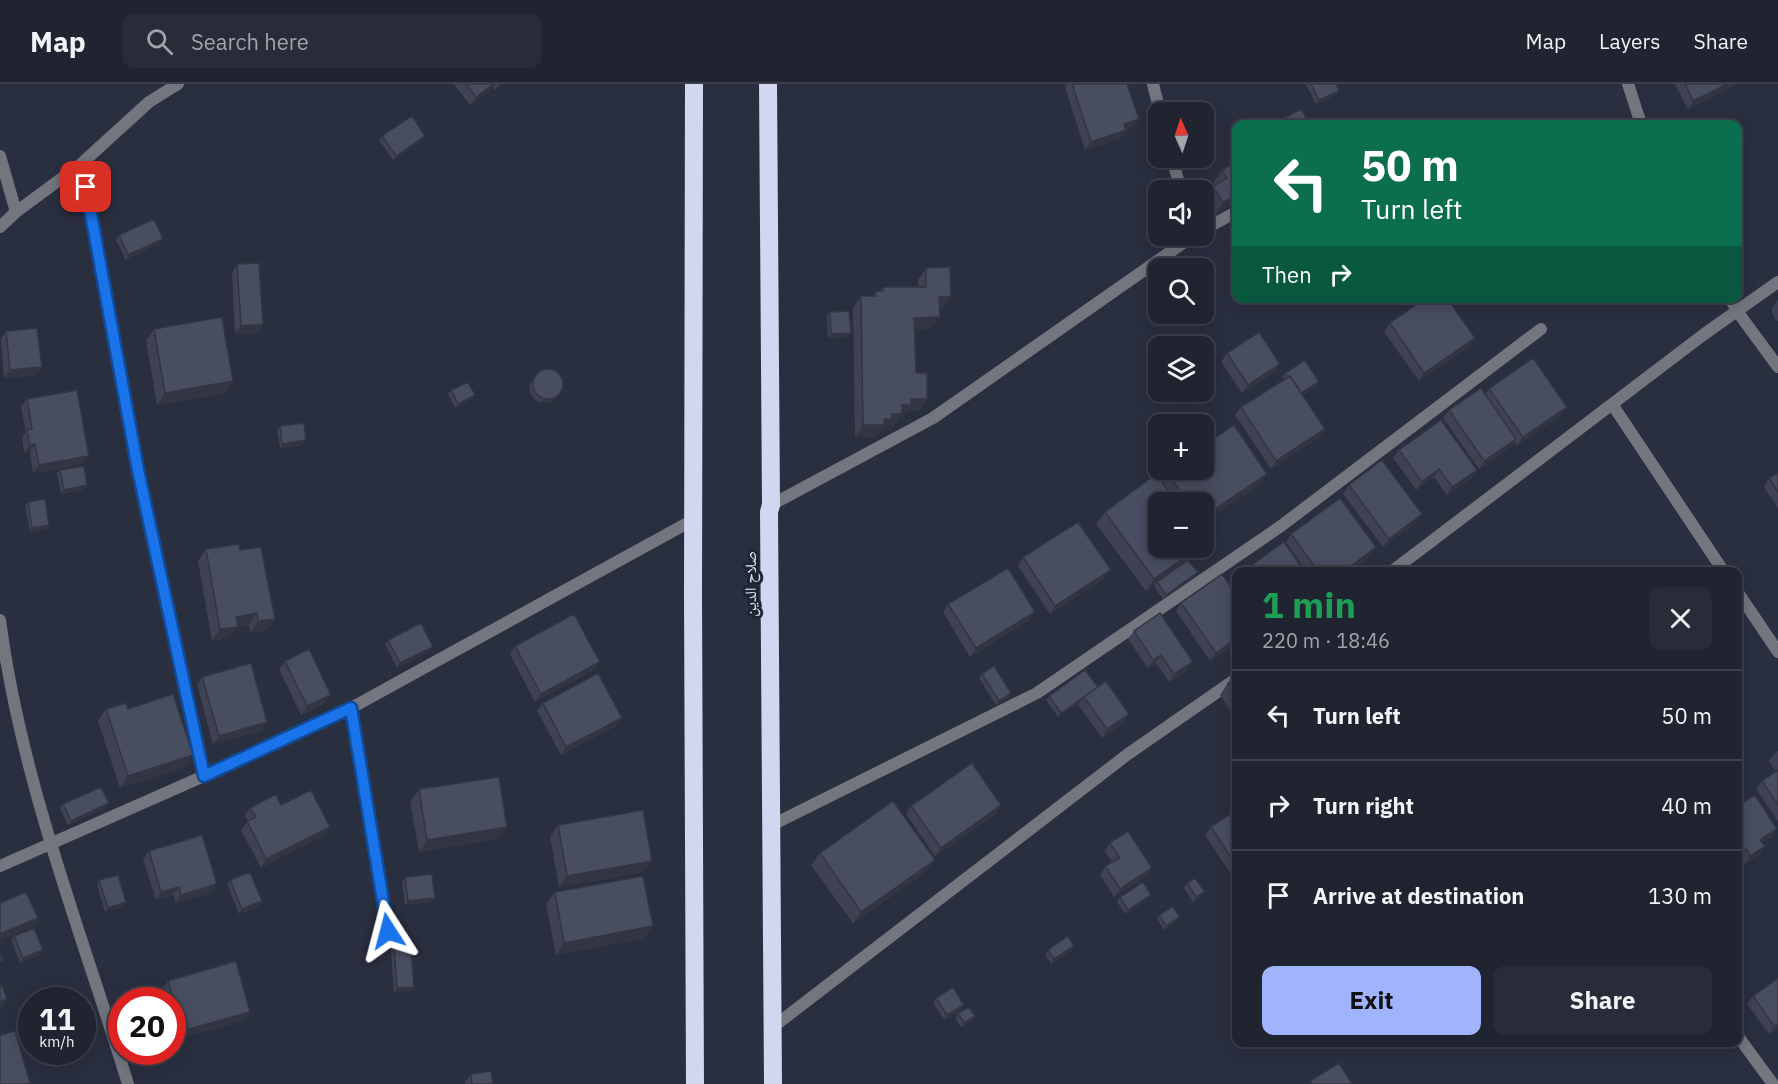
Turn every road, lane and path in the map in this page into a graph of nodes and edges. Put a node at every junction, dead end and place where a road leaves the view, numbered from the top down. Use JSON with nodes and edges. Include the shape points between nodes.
{"nodes":[{"id":1,"x":178,"y":84,"type":"edge"},
{"id":2,"x":694,"y":84,"type":"edge"},
{"id":3,"x":768,"y":84,"type":"edge"},
{"id":4,"x":1153,"y":84,"type":"edge"},
{"id":5,"x":1628,"y":84,"type":"edge"},
{"id":6,"x":1158,"y":102,"type":"edge"},
{"id":7,"x":1640,"y":120,"type":"edge"},
{"id":8,"x":0,"y":156,"type":"edge"},
{"id":9,"x":81,"y":164,"type":"junction"},
{"id":10,"x":16,"y":212,"type":"junction"},
{"id":11,"x":1232,"y":214,"type":"edge"},
{"id":12,"x":1214,"y":224,"type":"edge"},
{"id":13,"x":0,"y":227,"type":"edge"},
{"id":14,"x":1179,"y":246,"type":"edge"},
{"id":15,"x":1778,"y":282,"type":"edge"},
{"id":16,"x":1733,"y":303,"type":"edge"},
{"id":17,"x":1737,"y":310,"type":"junction"},
{"id":18,"x":1541,"y":329,"type":"dead end"},
{"id":19,"x":1778,"y":367,"type":"edge"},
{"id":20,"x":1612,"y":404,"type":"junction"},
{"id":21,"x":771,"y":505,"type":"junction"},
{"id":22,"x":693,"y":520,"type":"junction"},
{"id":23,"x":1398,"y":567,"type":"edge"},
{"id":24,"x":1721,"y":567,"type":"edge"},
{"id":25,"x":1742,"y":598,"type":"edge"},
{"id":26,"x":0,"y":620,"type":"edge"},
{"id":27,"x":1778,"y":652,"type":"edge"},
{"id":28,"x":1232,"y":682,"type":"edge"},
{"id":29,"x":351,"y":708,"type":"junction"},
{"id":30,"x":204,"y":776,"type":"junction"},
{"id":31,"x":772,"y":825,"type":"junction"},
{"id":32,"x":50,"y":844,"type":"junction"},
{"id":33,"x":0,"y":866,"type":"edge"},
{"id":34,"x":388,"y":931,"type":"dead end"},
{"id":35,"x":773,"y":1027,"type":"junction"},
{"id":36,"x":1742,"y":1042,"type":"edge"},
{"id":37,"x":128,"y":1084,"type":"edge"},
{"id":38,"x":695,"y":1084,"type":"edge"},
{"id":39,"x":773,"y":1084,"type":"edge"},
{"id":40,"x":1773,"y":1084,"type":"edge"}],
"edges":[{"from":1,"to":9,"type":"street","via":[[149,102]]},
{"from":2,"to":22,"type":"highway"},
{"from":3,"to":21,"type":"highway","name":"صلاح الدين"},
{"from":4,"to":6,"type":"street"},
{"from":5,"to":7,"type":"street"},
{"from":8,"to":10,"type":"street"},
{"from":9,"to":10,"type":"street"},
{"from":9,"to":30,"type":"street","via":[[138,470]]},
{"from":10,"to":13,"type":"street"},
{"from":11,"to":12,"type":"street"},
{"from":14,"to":21,"type":"street","via":[[933,418]]},
{"from":15,"to":17,"type":"street"},
{"from":16,"to":17,"type":"street"},
{"from":17,"to":19,"type":"street"},
{"from":17,"to":20,"type":"street"},
{"from":18,"to":31,"type":"street","via":[[1281,526],[1037,693]]},
{"from":20,"to":23,"type":"street"},
{"from":20,"to":24,"type":"street"},
{"from":21,"to":31,"type":"highway","name":"صلاح الدين"},
{"from":22,"to":29,"type":"street"},
{"from":22,"to":38,"type":"highway"},
{"from":25,"to":27,"type":"street"},
{"from":26,"to":32,"type":"street","via":[[22,740]]},
{"from":28,"to":35,"type":"street","via":[[1128,754]]},
{"from":29,"to":30,"type":"street"},
{"from":29,"to":34,"type":"street"},
{"from":30,"to":32,"type":"street"},
{"from":31,"to":35,"type":"highway","name":"صلاح الدين"},
{"from":32,"to":33,"type":"street"},
{"from":32,"to":37,"type":"street"},
{"from":35,"to":39,"type":"highway","name":"صلاح الدين"},
{"from":36,"to":40,"type":"street"}]}
